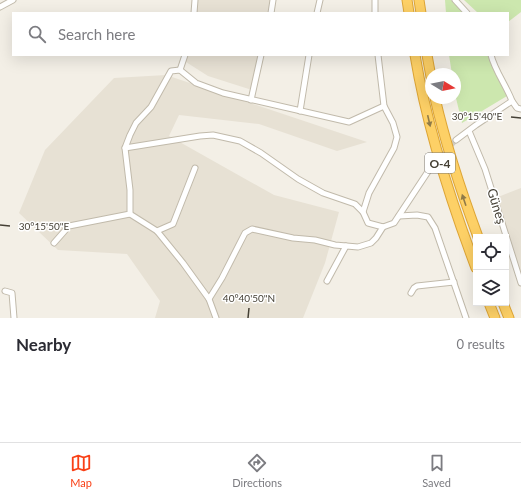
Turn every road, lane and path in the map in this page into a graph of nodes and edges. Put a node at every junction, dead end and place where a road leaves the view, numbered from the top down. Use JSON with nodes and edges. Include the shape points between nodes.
{"nodes":[{"id":1,"x":13,"y":0,"type":"edge"},
{"id":2,"x":195,"y":0,"type":"edge"},
{"id":3,"x":273,"y":0,"type":"edge"},
{"id":4,"x":320,"y":0,"type":"edge"},
{"id":5,"x":375,"y":0,"type":"edge"},
{"id":6,"x":407,"y":0,"type":"edge"},
{"id":7,"x":419,"y":0,"type":"edge"},
{"id":8,"x":454,"y":0,"type":"edge"},
{"id":9,"x":0,"y":7,"type":"edge"},
{"id":10,"x":194,"y":12,"type":"edge"},
{"id":11,"x":270,"y":12,"type":"edge"},
{"id":12,"x":317,"y":12,"type":"edge"},
{"id":13,"x":375,"y":12,"type":"edge"},
{"id":14,"x":408,"y":12,"type":"edge"},
{"id":15,"x":421,"y":12,"type":"edge"},
{"id":16,"x":466,"y":12,"type":"edge"},
{"id":17,"x":185,"y":56,"type":"edge"},
{"id":18,"x":261,"y":56,"type":"edge"},
{"id":19,"x":309,"y":56,"type":"edge"},
{"id":20,"x":378,"y":56,"type":"edge"},
{"id":21,"x":415,"y":56,"type":"edge"},
{"id":22,"x":427,"y":56,"type":"edge"},
{"id":23,"x":491,"y":56,"type":"edge"},
{"id":24,"x":429,"y":68,"type":"edge"},
{"id":25,"x":180,"y":70,"type":"junction"},
{"id":26,"x":251,"y":100,"type":"junction"},
{"id":27,"x":512,"y":102,"type":"junction"},
{"id":28,"x":437,"y":104,"type":"edge"},
{"id":29,"x":384,"y":106,"type":"junction"},
{"id":30,"x":521,"y":109,"type":"edge"},
{"id":31,"x":300,"y":112,"type":"junction"},
{"id":32,"x":469,"y":131,"type":"junction"},
{"id":33,"x":456,"y":140,"type":"tunnel mouth"},
{"id":34,"x":125,"y":148,"type":"junction"},
{"id":35,"x":431,"y":167,"type":"tunnel mouth"},
{"id":36,"x":195,"y":168,"type":"dead end"},
{"id":37,"x":363,"y":212,"type":"junction"},
{"id":38,"x":130,"y":214,"type":"junction"},
{"id":39,"x":399,"y":216,"type":"junction"},
{"id":40,"x":383,"y":227,"type":"junction"},
{"id":41,"x":157,"y":231,"type":"junction"},
{"id":42,"x":477,"y":234,"type":"edge"},
{"id":43,"x":54,"y":243,"type":"dead end"},
{"id":44,"x":346,"y":246,"type":"junction"},
{"id":45,"x":473,"y":260,"type":"edge"},
{"id":46,"x":326,"y":281,"type":"dead end"},
{"id":47,"x":454,"y":282,"type":"junction"},
{"id":48,"x":521,"y":283,"type":"edge"},
{"id":49,"x":4,"y":291,"type":"dead end"},
{"id":50,"x":411,"y":293,"type":"dead end"},
{"id":51,"x":209,"y":299,"type":"junction"},
{"id":52,"x":490,"y":306,"type":"edge"},
{"id":53,"x":504,"y":306,"type":"edge"},
{"id":54,"x":14,"y":318,"type":"edge"},
{"id":55,"x":216,"y":318,"type":"edge"},
{"id":56,"x":466,"y":318,"type":"edge"},
{"id":57,"x":495,"y":318,"type":"edge"},
{"id":58,"x":509,"y":318,"type":"edge"}],
"edges":[{"from":1,"to":9,"type":"street"},
{"from":2,"to":10,"type":"street"},
{"from":3,"to":11,"type":"street"},
{"from":4,"to":12,"type":"street"},
{"from":5,"to":13,"type":"street"},
{"from":6,"to":14,"type":"highway"},
{"from":7,"to":15,"type":"highway"},
{"from":8,"to":16,"type":"street"},
{"from":17,"to":25,"type":"street"},
{"from":18,"to":26,"type":"street"},
{"from":19,"to":31,"type":"street"},
{"from":20,"to":29,"type":"street"},
{"from":21,"to":45,"type":"highway","number":"O-4","one_way":true,"via":[[435,148]]},
{"from":22,"to":24,"type":"highway"},
{"from":23,"to":27,"type":"street"},
{"from":25,"to":26,"type":"street","via":[[196,83]]},
{"from":25,"to":34,"type":"street","via":[[172,72],[151,107],[136,123]]},
{"from":26,"to":31,"type":"street"},
{"from":27,"to":30,"type":"street"},
{"from":27,"to":32,"type":"street"},
{"from":42,"to":28,"type":"highway","number":"O-4","one_way":true,"via":[[445,140]]},
{"from":29,"to":31,"type":"street","via":[[349,122]]},
{"from":29,"to":37,"type":"street","via":[[397,137],[394,148],[369,193]]},
{"from":32,"to":33,"type":"street"},
{"from":32,"to":48,"type":"street","name":"Güneş","via":[[485,169]]},
{"from":34,"to":37,"type":"street","via":[[206,135],[240,141],[298,179],[323,193],[355,204]]},
{"from":34,"to":38,"type":"street"},
{"from":35,"to":39,"type":"street"},
{"from":36,"to":41,"type":"street","via":[[173,224]]},
{"from":37,"to":40,"type":"street","via":[[368,223]]},
{"from":38,"to":41,"type":"street"},
{"from":38,"to":43,"type":"street","via":[[69,226]]},
{"from":39,"to":40,"type":"street","via":[[394,223]]},
{"from":39,"to":47,"type":"street","via":[[417,214],[428,217],[435,228]]},
{"from":40,"to":44,"type":"street","via":[[371,243]]},
{"from":41,"to":51,"type":"street"},
{"from":44,"to":46,"type":"street"},
{"from":44,"to":51,"type":"street","via":[[252,229],[244,233]]},
{"from":47,"to":50,"type":"street","via":[[418,286]]},
{"from":47,"to":56,"type":"street"},
{"from":49,"to":54,"type":"street","via":[[12,293]]},
{"from":51,"to":55,"type":"street"},
{"from":52,"to":57,"type":"highway"},
{"from":53,"to":58,"type":"highway"}]}
